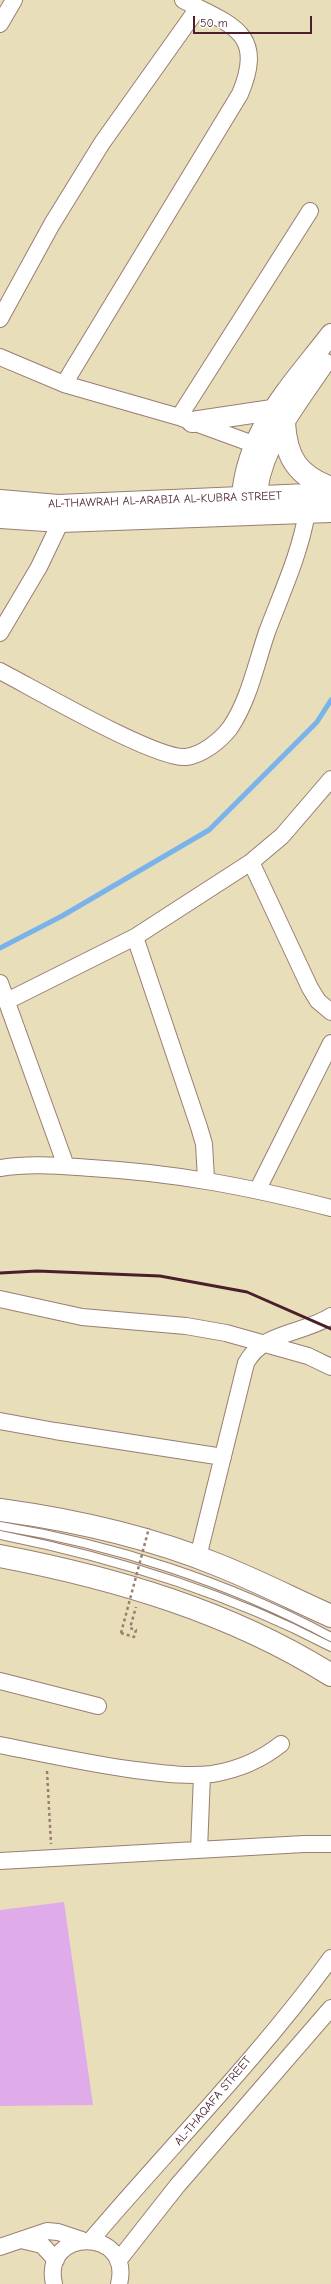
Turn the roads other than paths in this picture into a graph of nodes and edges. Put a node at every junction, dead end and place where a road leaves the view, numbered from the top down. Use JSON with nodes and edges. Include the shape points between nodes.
{"nodes":[{"id":1,"x":14,"y":0,"type":"edge"},
{"id":2,"x":184,"y":0,"type":"edge"},
{"id":3,"x":198,"y":8,"type":"junction"},
{"id":4,"x":0,"y":24,"type":"edge"},
{"id":5,"x":310,"y":211,"type":"dead end"},
{"id":6,"x":0,"y":319,"type":"edge"},
{"id":7,"x":331,"y":334,"type":"edge"},
{"id":8,"x":331,"y":352,"type":"edge"},
{"id":9,"x":0,"y":357,"type":"edge"},
{"id":10,"x":64,"y":384,"type":"junction"},
{"id":11,"x":278,"y":417,"type":"junction"},
{"id":12,"x":186,"y":420,"type":"junction"},
{"id":13,"x":261,"y":449,"type":"junction"},
{"id":14,"x":331,"y":488,"type":"edge"},
{"id":15,"x":331,"y":494,"type":"edge"},
{"id":16,"x":0,"y":501,"type":"edge"},
{"id":17,"x":248,"y":506,"type":"junction"},
{"id":18,"x":331,"y":511,"type":"edge"},
{"id":19,"x":306,"y":512,"type":"junction"},
{"id":20,"x":0,"y":517,"type":"edge"},
{"id":21,"x":62,"y":521,"type":"junction"},
{"id":22,"x":0,"y":633,"type":"edge"},
{"id":23,"x":0,"y":671,"type":"edge"},
{"id":24,"x":331,"y":779,"type":"edge"},
{"id":25,"x":251,"y":862,"type":"junction"},
{"id":26,"x":135,"y":936,"type":"junction"},
{"id":27,"x":0,"y":982,"type":"edge"},
{"id":28,"x":7,"y":1001,"type":"junction"},
{"id":29,"x":331,"y":1012,"type":"edge"},
{"id":30,"x":331,"y":1043,"type":"edge"},
{"id":31,"x":66,"y":1166,"type":"junction"},
{"id":32,"x":0,"y":1168,"type":"edge"},
{"id":33,"x":206,"y":1179,"type":"junction"},
{"id":34,"x":258,"y":1189,"type":"junction"},
{"id":35,"x":331,"y":1208,"type":"edge"},
{"id":36,"x":0,"y":1299,"type":"edge"},
{"id":37,"x":331,"y":1316,"type":"edge"},
{"id":38,"x":264,"y":1343,"type":"junction"},
{"id":39,"x":331,"y":1367,"type":"edge"},
{"id":40,"x":0,"y":1421,"type":"edge"},
{"id":41,"x":223,"y":1457,"type":"junction"},
{"id":42,"x":0,"y":1510,"type":"edge"},
{"id":43,"x":0,"y":1526,"type":"edge"},
{"id":44,"x":0,"y":1535,"type":"edge"},
{"id":45,"x":0,"y":1556,"type":"edge"},
{"id":46,"x":198,"y":1557,"type":"junction"},
{"id":47,"x":331,"y":1616,"type":"edge"},
{"id":48,"x":331,"y":1637,"type":"edge"},
{"id":49,"x":331,"y":1647,"type":"edge"},
{"id":50,"x":331,"y":1675,"type":"edge"},
{"id":51,"x":0,"y":1681,"type":"edge"},
{"id":52,"x":98,"y":1706,"type":"dead end"},
{"id":53,"x":281,"y":1744,"type":"dead end"},
{"id":54,"x":0,"y":1745,"type":"edge"},
{"id":55,"x":202,"y":1775,"type":"junction"},
{"id":56,"x":331,"y":1844,"type":"edge"},
{"id":57,"x":199,"y":1850,"type":"junction"},
{"id":58,"x":0,"y":1860,"type":"edge"},
{"id":59,"x":331,"y":1958,"type":"edge"},
{"id":60,"x":331,"y":2008,"type":"edge"},
{"id":61,"x":21,"y":2240,"type":"junction"},
{"id":62,"x":86,"y":2240,"type":"junction"},
{"id":63,"x":0,"y":2247,"type":"edge"},
{"id":64,"x":56,"y":2260,"type":"junction"},
{"id":65,"x":119,"y":2272,"type":"edge"},
{"id":66,"x":54,"y":2284,"type":"edge"},
{"id":67,"x":131,"y":2284,"type":"edge"}],
"edges":[{"from":1,"to":4,"type":"street"},
{"from":2,"to":3,"type":"street"},
{"from":3,"to":6,"type":"street","via":[[102,143],[52,224]]},
{"from":3,"to":10,"type":"street","via":[[224,21],[248,45],[248,73],[236,101]]},
{"from":5,"to":12,"type":"street"},
{"from":7,"to":11,"type":"street"},
{"from":8,"to":11,"type":"street"},
{"from":9,"to":10,"type":"street"},
{"from":10,"to":12,"type":"street"},
{"from":11,"to":12,"type":"street"},
{"from":11,"to":13,"type":"street"},
{"from":11,"to":14,"type":"main road","via":[[296,466],[306,477]]},
{"from":12,"to":13,"type":"street"},
{"from":13,"to":17,"type":"street"},
{"from":15,"to":17,"type":"main road","name":"AL-THAWRAH AL-ARABIA AL-KUBRA STREET"},
{"from":16,"to":17,"type":"main road","name":"AL-THAWRAH AL-ARABIA AL-KUBRA STREET","via":[[58,506]]},
{"from":17,"to":19,"type":"main road","name":"AL-THAWRAH AL-ARABIA AL-KUBRA STREET"},
{"from":17,"to":21,"type":"main road","name":"AL-THAWRAH AL-ARABIA AL-KUBRA STREET"},
{"from":18,"to":19,"type":"main road","name":"AL-THAWRAH AL-ARABIA AL-KUBRA STREET"},
{"from":19,"to":23,"type":"street","via":[[300,549],[239,713],[218,741],[202,751],[185,757],[164,753],[134,741]]},
{"from":20,"to":21,"type":"main road","name":"AL-THAWRAH AL-ARABIA AL-KUBRA STREET"},
{"from":21,"to":22,"type":"street","via":[[39,567]]},
{"from":24,"to":25,"type":"street","via":[[282,836]]},
{"from":25,"to":26,"type":"street"},
{"from":25,"to":29,"type":"street","via":[[310,988]]},
{"from":26,"to":28,"type":"street"},
{"from":26,"to":33,"type":"street","via":[[200,1127],[204,1144]]},
{"from":27,"to":28,"type":"street"},
{"from":28,"to":31,"type":"street"},
{"from":30,"to":34,"type":"street"},
{"from":31,"to":32,"type":"street","via":[[31,1165]]},
{"from":31,"to":33,"type":"street","via":[[139,1170]]},
{"from":33,"to":34,"type":"street"},
{"from":34,"to":35,"type":"street"},
{"from":36,"to":38,"type":"street","via":[[62,1314],[186,1326]]},
{"from":37,"to":38,"type":"street","via":[[320,1323]]},
{"from":38,"to":39,"type":"street","via":[[308,1356]]},
{"from":38,"to":41,"type":"street","via":[[250,1355],[246,1363]]},
{"from":40,"to":41,"type":"street"},
{"from":41,"to":46,"type":"street"},
{"from":42,"to":46,"type":"main road","via":[[93,1527]]},
{"from":43,"to":48,"type":"lane","via":[[68,1539],[143,1560],[241,1596]]},
{"from":44,"to":49,"type":"lane","via":[[146,1571],[235,1603]]},
{"from":45,"to":50,"type":"main road","via":[[108,1580],[178,1603],[274,1644]]},
{"from":46,"to":47,"type":"main road"},
{"from":51,"to":52,"type":"street"},
{"from":53,"to":55,"type":"street","via":[[265,1757],[243,1766]]},
{"from":54,"to":55,"type":"street","via":[[144,1771]]},
{"from":55,"to":57,"type":"street"},
{"from":56,"to":57,"type":"street"},
{"from":57,"to":58,"type":"street"},
{"from":59,"to":62,"type":"street","name":"AL-THAQAFA STREET","via":[[203,2115]]},
{"from":60,"to":65,"type":"street","via":[[177,2186]]},
{"from":61,"to":62,"type":"street","via":[[47,2231]]},
{"from":61,"to":63,"type":"street"},
{"from":61,"to":64,"type":"street","via":[[42,2245]]},
{"from":62,"to":64,"type":"street","via":[[66,2247]]},
{"from":62,"to":65,"type":"street","via":[[107,2247]]},
{"from":64,"to":66,"type":"street","via":[[52,2275]]},
{"from":65,"to":67,"type":"street"}]}
